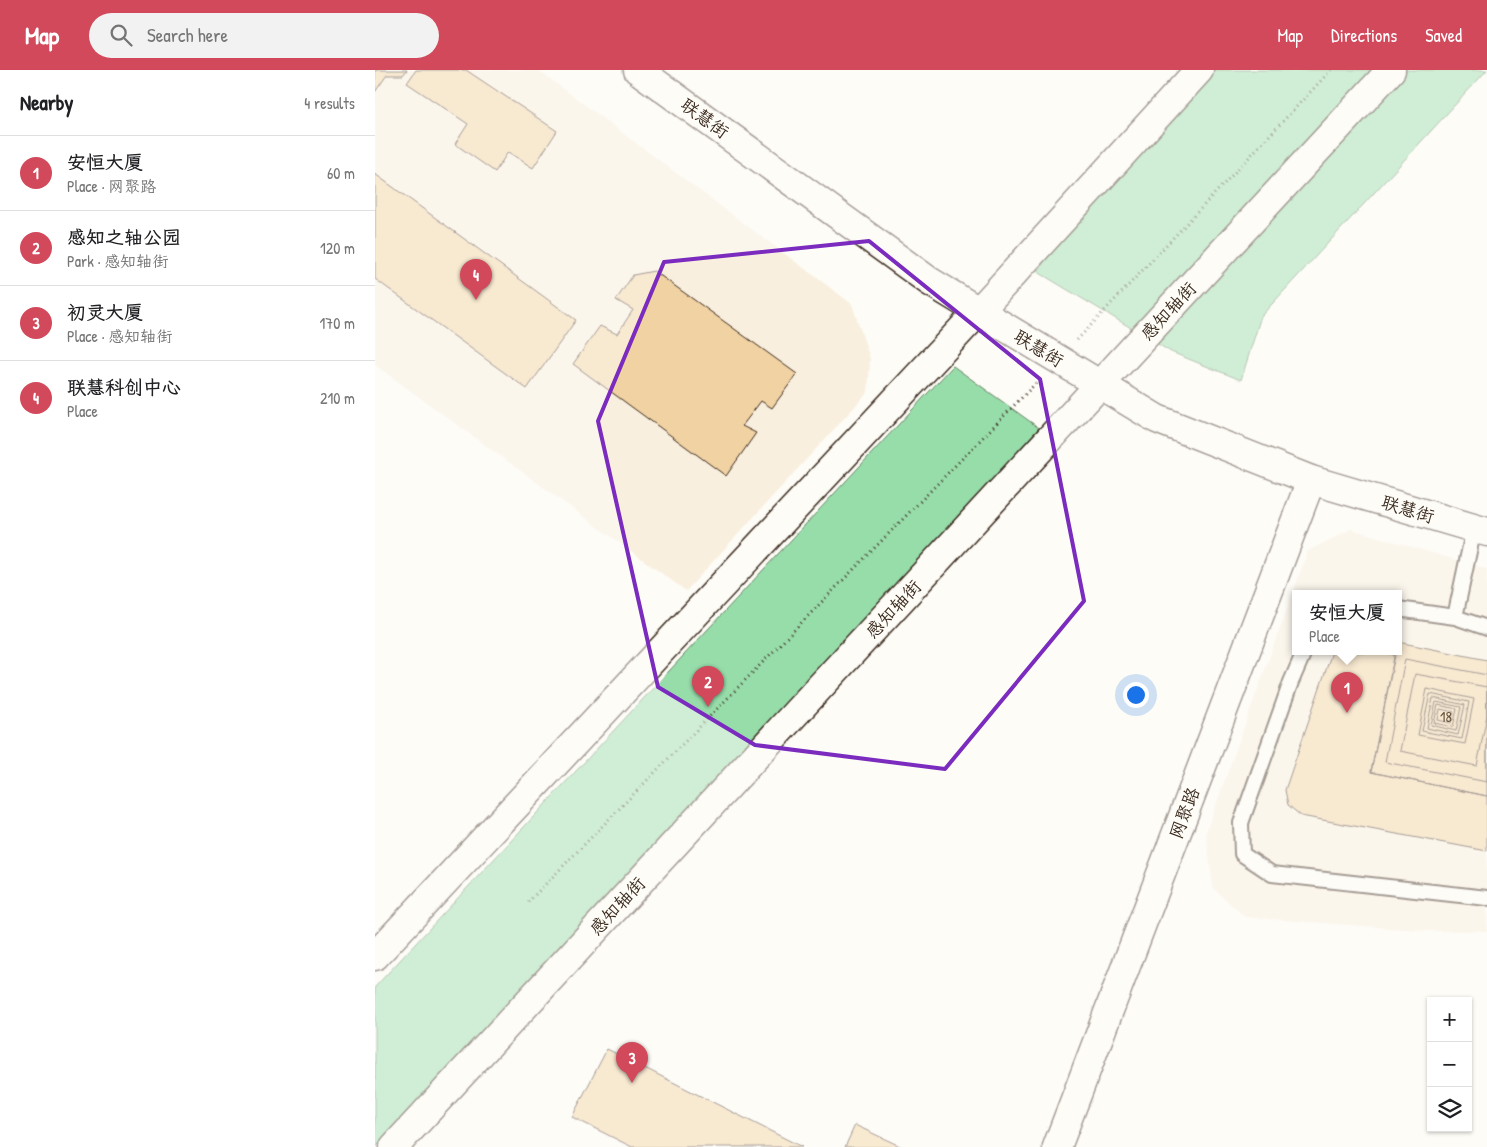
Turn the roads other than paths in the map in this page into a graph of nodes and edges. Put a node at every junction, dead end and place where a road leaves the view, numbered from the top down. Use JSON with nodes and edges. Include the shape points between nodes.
{"nodes":[{"id":1,"x":638,"y":70,"type":"edge"},
{"id":2,"x":1199,"y":70,"type":"edge"},
{"id":3,"x":1391,"y":70,"type":"edge"},
{"id":4,"x":979,"y":311,"type":"junction"},
{"id":5,"x":1100,"y":385,"type":"junction"},
{"id":6,"x":1311,"y":480,"type":"junction"},
{"id":7,"x":1481,"y":530,"type":"edge"},
{"id":8,"x":1402,"y":610,"type":"edge"},
{"id":9,"x":1455,"y":617,"type":"junction"},
{"id":10,"x":1487,"y":628,"type":"edge"},
{"id":11,"x":1303,"y":655,"type":"edge"},
{"id":12,"x":1487,"y":898,"type":"edge"},
{"id":13,"x":375,"y":956,"type":"edge"},
{"id":14,"x":394,"y":1147,"type":"edge"},
{"id":15,"x":1057,"y":1147,"type":"edge"}],
"edges":[{"from":1,"to":4,"type":"street","name":"联慧街","via":[[929,281]]},
{"from":2,"to":4,"type":"street"},
{"from":3,"to":5,"type":"street","name":"感知轴街"},
{"from":4,"to":5,"type":"street","name":"联慧街"},
{"from":4,"to":13,"type":"street"},
{"from":5,"to":6,"type":"street","name":"联慧街","via":[[1157,419]]},
{"from":5,"to":14,"type":"street","name":"感知轴街"},
{"from":6,"to":7,"type":"street","name":"联慧街"},
{"from":6,"to":15,"type":"street","name":"网聚路"},
{"from":7,"to":9,"type":"lane"},
{"from":8,"to":9,"type":"lane"},
{"from":9,"to":10,"type":"lane"},
{"from":11,"to":12,"type":"lane","via":[[1241,822],[1242,854],[1272,874]]}]}
